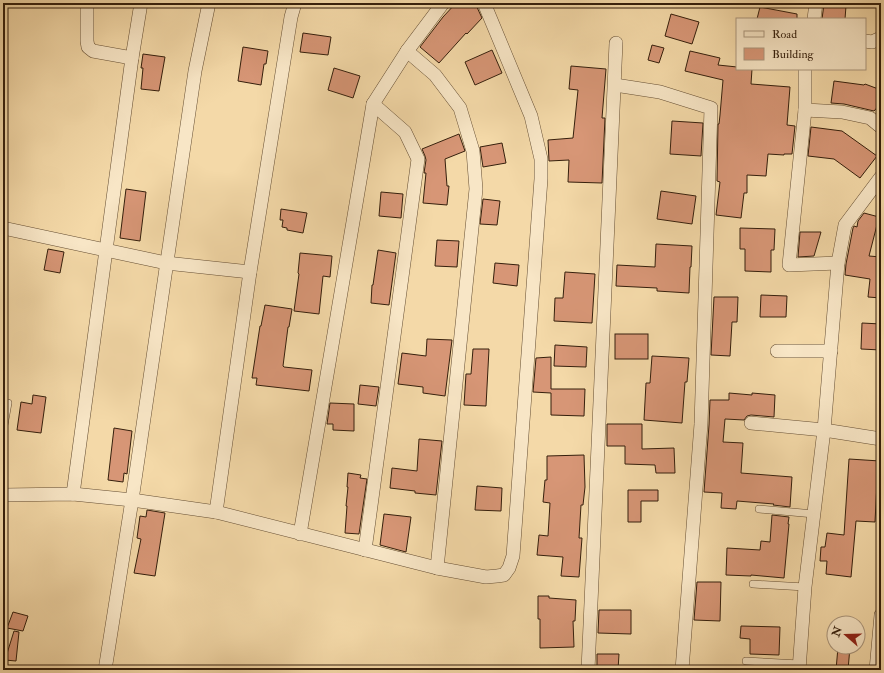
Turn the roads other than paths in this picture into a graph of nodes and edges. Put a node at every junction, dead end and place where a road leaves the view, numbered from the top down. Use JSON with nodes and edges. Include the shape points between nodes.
{"nodes":[{"id":1,"x":87,"y":3,"type":"edge"},
{"id":2,"x":141,"y":3,"type":"edge"},
{"id":3,"x":209,"y":3,"type":"edge"},
{"id":4,"x":295,"y":3,"type":"edge"},
{"id":5,"x":443,"y":3,"type":"edge"},
{"id":6,"x":484,"y":3,"type":"edge"},
{"id":7,"x":816,"y":3,"type":"edge"},
{"id":8,"x":814,"y":18,"type":"edge"},
{"id":9,"x":881,"y":38,"type":"edge"},
{"id":10,"x":866,"y":41,"type":"edge"},
{"id":11,"x":616,"y":43,"type":"dead end"},
{"id":12,"x":407,"y":51,"type":"junction"},
{"id":13,"x":132,"y":58,"type":"junction"},
{"id":14,"x":805,"y":70,"type":"edge"},
{"id":15,"x":614,"y":85,"type":"junction"},
{"id":16,"x":373,"y":104,"type":"junction"},
{"id":17,"x":805,"y":110,"type":"junction"},
{"id":18,"x":881,"y":127,"type":"edge"},
{"id":19,"x":881,"y":177,"type":"edge"},
{"id":20,"x":3,"y":228,"type":"edge"},
{"id":21,"x":106,"y":250,"type":"junction"},
{"id":22,"x":166,"y":263,"type":"junction"},
{"id":23,"x":838,"y":263,"type":"junction"},
{"id":24,"x":250,"y":272,"type":"junction"},
{"id":25,"x":777,"y":351,"type":"dead end"},
{"id":26,"x":831,"y":351,"type":"junction"},
{"id":27,"x":8,"y":403,"type":"dead end"},
{"id":28,"x":751,"y":424,"type":"dead end"},
{"id":29,"x":824,"y":430,"type":"junction"},
{"id":30,"x":3,"y":431,"type":"edge"},
{"id":31,"x":881,"y":439,"type":"edge"},
{"id":32,"x":73,"y":494,"type":"junction"},
{"id":33,"x":3,"y":495,"type":"edge"},
{"id":34,"x":132,"y":500,"type":"junction"},
{"id":35,"x":759,"y":509,"type":"dead end"},
{"id":36,"x":216,"y":512,"type":"junction"},
{"id":37,"x":814,"y":514,"type":"junction"},
{"id":38,"x":300,"y":534,"type":"junction"},
{"id":39,"x":365,"y":550,"type":"junction"},
{"id":40,"x":437,"y":568,"type":"junction"},
{"id":41,"x":753,"y":584,"type":"dead end"},
{"id":42,"x":805,"y":587,"type":"junction"},
{"id":43,"x":881,"y":615,"type":"edge"},
{"id":44,"x":746,"y":661,"type":"dead end"},
{"id":45,"x":800,"y":667,"type":"edge"},
{"id":46,"x":105,"y":670,"type":"edge"},
{"id":47,"x":588,"y":670,"type":"edge"},
{"id":48,"x":682,"y":670,"type":"edge"},
{"id":49,"x":876,"y":670,"type":"edge"}],
"edges":[{"from":1,"to":13,"type":"street","via":[[88,47],[93,51]]},
{"from":2,"to":13,"type":"street"},
{"from":3,"to":22,"type":"street","via":[[195,71]]},
{"from":4,"to":24,"type":"street"},
{"from":5,"to":12,"type":"street"},
{"from":6,"to":40,"type":"street","via":[[531,116],[541,159],[513,556],[504,575],[486,577]]},
{"from":7,"to":8,"type":"street"},
{"from":9,"to":10,"type":"street","via":[[872,42]]},
{"from":11,"to":15,"type":"street"},
{"from":12,"to":16,"type":"street"},
{"from":12,"to":40,"type":"street","via":[[435,75],[460,108],[473,151],[476,190]]},
{"from":13,"to":21,"type":"street"},
{"from":14,"to":17,"type":"street"},
{"from":15,"to":47,"type":"street"},
{"from":15,"to":48,"type":"street","via":[[660,92],[712,108],[701,424]]},
{"from":16,"to":38,"type":"street"},
{"from":16,"to":39,"type":"street","via":[[405,132],[418,159]]},
{"from":17,"to":18,"type":"street","via":[[842,112],[870,118]]},
{"from":17,"to":23,"type":"street","via":[[789,265]]},
{"from":19,"to":23,"type":"street","via":[[845,225]]},
{"from":20,"to":21,"type":"street"},
{"from":21,"to":22,"type":"street"},
{"from":21,"to":32,"type":"street"},
{"from":22,"to":24,"type":"street"},
{"from":22,"to":34,"type":"street"},
{"from":23,"to":26,"type":"street"},
{"from":24,"to":36,"type":"street"},
{"from":25,"to":26,"type":"street"},
{"from":26,"to":29,"type":"street"},
{"from":27,"to":30,"type":"lane"},
{"from":28,"to":29,"type":"street"},
{"from":29,"to":31,"type":"street"},
{"from":29,"to":37,"type":"street"},
{"from":32,"to":33,"type":"street"},
{"from":32,"to":34,"type":"street"},
{"from":34,"to":36,"type":"street"},
{"from":34,"to":46,"type":"street"},
{"from":35,"to":37,"type":"lane"},
{"from":36,"to":38,"type":"street"},
{"from":37,"to":42,"type":"street"},
{"from":38,"to":39,"type":"street"},
{"from":39,"to":40,"type":"street"},
{"from":41,"to":42,"type":"lane"},
{"from":42,"to":45,"type":"street"},
{"from":43,"to":49,"type":"street"},
{"from":44,"to":45,"type":"lane"}]}
